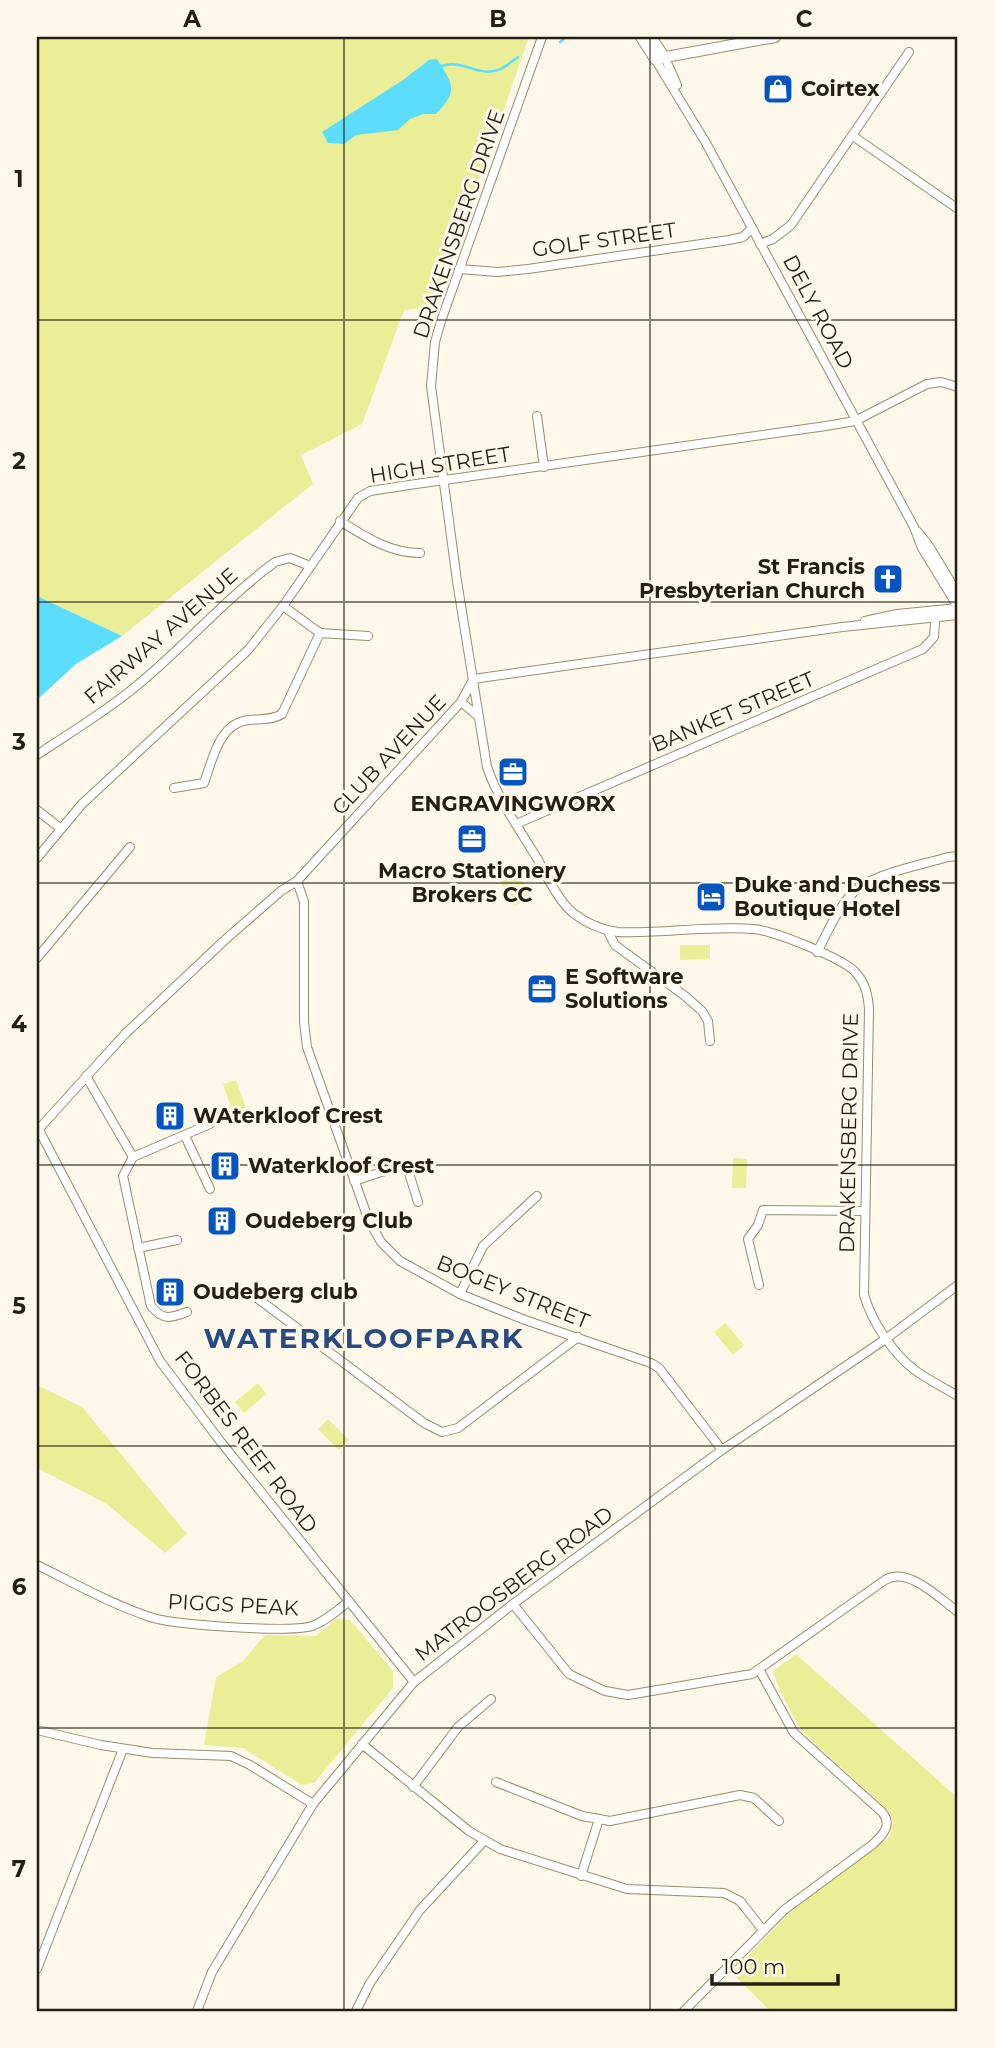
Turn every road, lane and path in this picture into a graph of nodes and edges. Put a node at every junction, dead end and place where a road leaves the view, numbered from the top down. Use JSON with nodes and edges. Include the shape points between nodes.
{"nodes":[{"id":1,"x":542,"y":37,"type":"edge"},
{"id":2,"x":641,"y":37,"type":"edge"},
{"id":3,"x":651,"y":37,"type":"edge"},
{"id":4,"x":775,"y":37,"type":"edge"},
{"id":5,"x":909,"y":52,"type":"dead end"},
{"id":6,"x":660,"y":59,"type":"junction"},
{"id":7,"x":853,"y":136,"type":"junction"},
{"id":8,"x":958,"y":209,"type":"edge"},
{"id":9,"x":751,"y":229,"type":"junction"},
{"id":10,"x":760,"y":244,"type":"junction"},
{"id":11,"x":459,"y":269,"type":"junction"},
{"id":12,"x":958,"y":387,"type":"edge"},
{"id":13,"x":537,"y":416,"type":"dead end"},
{"id":14,"x":855,"y":421,"type":"junction"},
{"id":15,"x":544,"y":467,"type":"junction"},
{"id":16,"x":443,"y":481,"type":"junction"},
{"id":17,"x":340,"y":521,"type":"junction"},
{"id":18,"x":914,"y":527,"type":"junction"},
{"id":19,"x":420,"y":553,"type":"dead end"},
{"id":20,"x":310,"y":566,"type":"junction"},
{"id":21,"x":958,"y":594,"type":"edge"},
{"id":22,"x":283,"y":606,"type":"junction"},
{"id":23,"x":958,"y":608,"type":"edge"},
{"id":24,"x":936,"y":614,"type":"junction"},
{"id":25,"x":958,"y":615,"type":"edge"},
{"id":26,"x":320,"y":633,"type":"junction"},
{"id":27,"x":368,"y":636,"type":"dead end"},
{"id":28,"x":473,"y":679,"type":"junction"},
{"id":29,"x":461,"y":702,"type":"junction"},
{"id":30,"x":479,"y":717,"type":"junction"},
{"id":31,"x":37,"y":755,"type":"edge"},
{"id":32,"x":174,"y":788,"type":"dead end"},
{"id":33,"x":37,"y":810,"type":"edge"},
{"id":34,"x":516,"y":824,"type":"junction"},
{"id":35,"x":60,"y":828,"type":"junction"},
{"id":36,"x":130,"y":847,"type":"dead end"},
{"id":37,"x":958,"y":856,"type":"edge"},
{"id":38,"x":37,"y":858,"type":"edge"},
{"id":39,"x":297,"y":881,"type":"junction"},
{"id":40,"x":607,"y":930,"type":"junction"},
{"id":41,"x":817,"y":952,"type":"junction"},
{"id":42,"x":37,"y":958,"type":"edge"},
{"id":43,"x":710,"y":1041,"type":"dead end"},
{"id":44,"x":86,"y":1076,"type":"junction"},
{"id":45,"x":210,"y":1124,"type":"dead end"},
{"id":46,"x":38,"y":1131,"type":"edge"},
{"id":47,"x":185,"y":1136,"type":"junction"},
{"id":48,"x":133,"y":1157,"type":"junction"},
{"id":49,"x":354,"y":1181,"type":"junction"},
{"id":50,"x":210,"y":1189,"type":"dead end"},
{"id":51,"x":537,"y":1196,"type":"dead end"},
{"id":52,"x":418,"y":1202,"type":"dead end"},
{"id":53,"x":864,"y":1211,"type":"junction"},
{"id":54,"x":177,"y":1240,"type":"dead end"},
{"id":55,"x":138,"y":1248,"type":"junction"},
{"id":56,"x":759,"y":1285,"type":"dead end"},
{"id":57,"x":958,"y":1285,"type":"edge"},
{"id":58,"x":249,"y":1292,"type":"dead end"},
{"id":59,"x":460,"y":1294,"type":"junction"},
{"id":60,"x":187,"y":1312,"type":"dead end"},
{"id":61,"x":578,"y":1337,"type":"junction"},
{"id":62,"x":887,"y":1339,"type":"junction"},
{"id":63,"x":958,"y":1396,"type":"edge"},
{"id":64,"x":722,"y":1450,"type":"junction"},
{"id":65,"x":37,"y":1565,"type":"edge"},
{"id":66,"x":348,"y":1602,"type":"junction"},
{"id":67,"x":513,"y":1604,"type":"junction"},
{"id":68,"x":958,"y":1612,"type":"edge"},
{"id":69,"x":760,"y":1671,"type":"junction"},
{"id":70,"x":414,"y":1682,"type":"junction"},
{"id":71,"x":491,"y":1699,"type":"dead end"},
{"id":72,"x":37,"y":1730,"type":"edge"},
{"id":73,"x":362,"y":1744,"type":"junction"},
{"id":74,"x":123,"y":1749,"type":"junction"},
{"id":75,"x":496,"y":1782,"type":"dead end"},
{"id":76,"x":413,"y":1787,"type":"junction"},
{"id":77,"x":313,"y":1804,"type":"junction"},
{"id":78,"x":599,"y":1819,"type":"junction"},
{"id":79,"x":779,"y":1821,"type":"dead end"},
{"id":80,"x":484,"y":1841,"type":"junction"},
{"id":81,"x":581,"y":1875,"type":"junction"},
{"id":82,"x":762,"y":1929,"type":"junction"},
{"id":83,"x":37,"y":1969,"type":"edge"},
{"id":84,"x":197,"y":2011,"type":"edge"},
{"id":85,"x":356,"y":2011,"type":"edge"},
{"id":86,"x":684,"y":2011,"type":"edge"}],
"edges":[{"from":1,"to":11,"type":"street","name":"DRAKENSBERG DRIVE"},
{"from":2,"to":6,"type":"main road","name":"DELY ROAD"},
{"from":3,"to":6,"type":"main road","name":"DELY ROAD"},
{"from":4,"to":6,"type":"main road"},
{"from":5,"to":7,"type":"street"},
{"from":6,"to":9,"type":"street","name":"DELY ROAD"},
{"from":7,"to":8,"type":"street"},
{"from":7,"to":10,"type":"street","via":[[791,225]]},
{"from":9,"to":10,"type":"street","name":"DELY ROAD"},
{"from":9,"to":11,"type":"street","name":"GOLF STREET","via":[[743,237],[729,240],[528,269]]},
{"from":10,"to":14,"type":"street","name":"DELY ROAD"},
{"from":11,"to":16,"type":"street","name":"DRAKENSBERG DRIVE","via":[[435,342],[431,370]]},
{"from":12,"to":14,"type":"street","name":"HIGH STREET","via":[[927,384]]},
{"from":13,"to":15,"type":"street"},
{"from":14,"to":15,"type":"street","name":"HIGH STREET"},
{"from":14,"to":18,"type":"street","name":"DELY ROAD"},
{"from":15,"to":16,"type":"street","name":"HIGH STREET"},
{"from":16,"to":17,"type":"street","name":"HIGH STREET","via":[[364,494]]},
{"from":16,"to":28,"type":"street","name":"DRAKENSBERG DRIVE"},
{"from":17,"to":19,"type":"street","via":[[383,547]]},
{"from":17,"to":20,"type":"street","name":"HIGH STREET"},
{"from":18,"to":21,"type":"street","name":"DELY ROAD"},
{"from":18,"to":23,"type":"street","name":"DELY ROAD"},
{"from":20,"to":22,"type":"street","name":"HIGH STREET"},
{"from":20,"to":31,"type":"street","name":"FAIRWAY AVENUE","via":[[290,558],[275,562],[147,677]]},
{"from":22,"to":26,"type":"street"},
{"from":22,"to":35,"type":"street","name":"HIGH STREET","via":[[248,650]]},
{"from":23,"to":24,"type":"street"},
{"from":24,"to":25,"type":"street"},
{"from":24,"to":28,"type":"street","via":[[897,614],[842,627]]},
{"from":24,"to":34,"type":"street","name":"BANKET STREET","via":[[934,637],[923,649]]},
{"from":26,"to":27,"type":"street"},
{"from":26,"to":32,"type":"street","via":[[282,714],[235,722],[217,749],[204,783]]},
{"from":28,"to":29,"type":"street","name":"CLUB AVENUE"},
{"from":28,"to":30,"type":"street","name":"DRAKENSBERG DRIVE"},
{"from":29,"to":30,"type":"street"},
{"from":29,"to":39,"type":"street","name":"CLUB AVENUE"},
{"from":30,"to":34,"type":"street","name":"DRAKENSBERG DRIVE","via":[[487,767]]},
{"from":33,"to":35,"type":"street"},
{"from":34,"to":40,"type":"street","name":"DRAKENSBERG DRIVE","via":[[566,905]]},
{"from":35,"to":38,"type":"street","name":"HIGH STREET"},
{"from":36,"to":42,"type":"street"},
{"from":37,"to":41,"type":"street","via":[[864,884],[850,896]]},
{"from":39,"to":44,"type":"street","name":"CLUB AVENUE","via":[[226,938]]},
{"from":39,"to":49,"type":"street","name":"BOGEY STREET","via":[[304,909],[305,1037]]},
{"from":40,"to":41,"type":"street","name":"DRAKENSBERG DRIVE","via":[[754,929]]},
{"from":40,"to":43,"type":"street","via":[[615,945],[702,1011]]},
{"from":41,"to":53,"type":"street","name":"DRAKENSBERG DRIVE","via":[[849,966],[868,995]]},
{"from":44,"to":46,"type":"street","name":"CLUB AVENUE"},
{"from":44,"to":48,"type":"street"},
{"from":45,"to":47,"type":"street"},
{"from":46,"to":66,"type":"street","name":"FORBES REEF ROAD","via":[[160,1361]]},
{"from":47,"to":48,"type":"street"},
{"from":47,"to":50,"type":"street"},
{"from":48,"to":55,"type":"street","via":[[123,1176]]},
{"from":49,"to":52,"type":"street","via":[[404,1167]]},
{"from":49,"to":59,"type":"street","name":"BOGEY STREET","via":[[369,1221],[388,1251]]},
{"from":51,"to":59,"type":"street","via":[[483,1246]]},
{"from":53,"to":56,"type":"street","via":[[763,1210],[748,1239]]},
{"from":53,"to":62,"type":"street","name":"DRAKENSBERG DRIVE","via":[[864,1295]]},
{"from":54,"to":55,"type":"street"},
{"from":55,"to":60,"type":"street","via":[[150,1302],[158,1315],[169,1318]]},
{"from":57,"to":62,"type":"street","name":"MATROOSBERG ROAD"},
{"from":58,"to":61,"type":"street","via":[[442,1432],[458,1428]]},
{"from":59,"to":61,"type":"street","name":"BOGEY STREET"},
{"from":61,"to":64,"type":"street","name":"BOGEY STREET","via":[[659,1368]]},
{"from":62,"to":63,"type":"street","name":"DRAKENSBERG DRIVE","via":[[916,1371]]},
{"from":62,"to":64,"type":"street","name":"MATROOSBERG ROAD"},
{"from":64,"to":67,"type":"street","name":"MATROOSBERG ROAD"},
{"from":65,"to":66,"type":"street","name":"PIGGS PEAK","via":[[139,1613],[172,1622],[305,1628]]},
{"from":66,"to":70,"type":"street","name":"FORBES REEF ROAD"},
{"from":67,"to":69,"type":"street","via":[[565,1670],[618,1694],[740,1678]]},
{"from":67,"to":70,"type":"street","name":"MATROOSBERG ROAD"},
{"from":68,"to":69,"type":"street","via":[[908,1577],[890,1577]]},
{"from":69,"to":82,"type":"street","via":[[794,1733],[887,1821],[880,1838]]},
{"from":70,"to":73,"type":"street","name":"MATROOSBERG ROAD"},
{"from":71,"to":76,"type":"street","via":[[458,1727]]},
{"from":72,"to":74,"type":"street"},
{"from":73,"to":76,"type":"street"},
{"from":73,"to":77,"type":"street","name":"MATROOSBERG ROAD"},
{"from":74,"to":77,"type":"street","via":[[231,1756]]},
{"from":74,"to":83,"type":"street"},
{"from":75,"to":78,"type":"street"},
{"from":76,"to":80,"type":"street"},
{"from":77,"to":84,"type":"street","name":"MATROOSBERG ROAD","via":[[212,1972]]},
{"from":78,"to":79,"type":"street","via":[[610,1821],[740,1795],[754,1798]]},
{"from":78,"to":81,"type":"street"},
{"from":80,"to":81,"type":"street"},
{"from":80,"to":85,"type":"street","via":[[414,1918]]},
{"from":81,"to":82,"type":"street","via":[[627,1889],[724,1893],[740,1901]]},
{"from":82,"to":86,"type":"street"}]}
